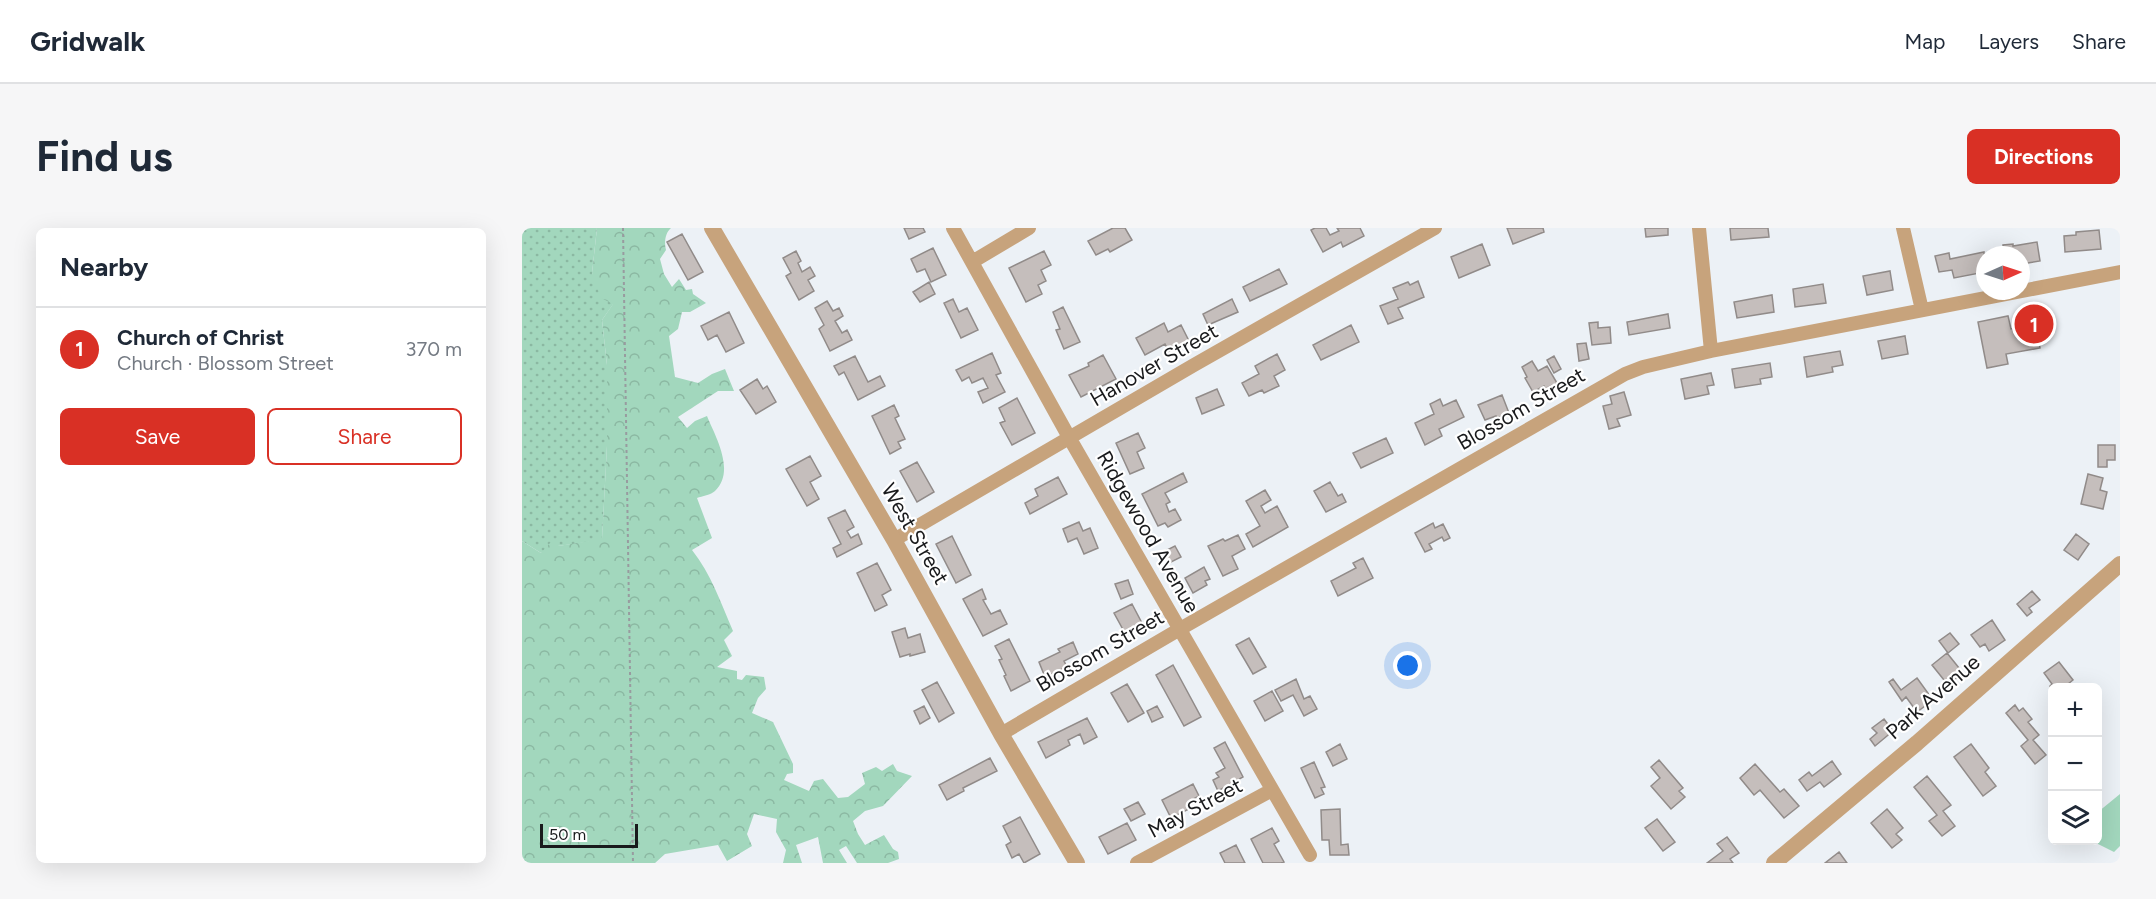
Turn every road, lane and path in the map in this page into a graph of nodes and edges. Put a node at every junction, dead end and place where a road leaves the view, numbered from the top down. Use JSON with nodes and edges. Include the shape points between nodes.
{"nodes":[{"id":1,"x":623,"y":228,"type":"edge"},
{"id":2,"x":712,"y":228,"type":"edge"},
{"id":3,"x":953,"y":228,"type":"edge"},
{"id":4,"x":1029,"y":228,"type":"edge"},
{"id":5,"x":1435,"y":228,"type":"edge"},
{"id":6,"x":1699,"y":228,"type":"edge"},
{"id":7,"x":1903,"y":228,"type":"edge"},
{"id":8,"x":972,"y":262,"type":"junction"},
{"id":9,"x":2120,"y":272,"type":"edge"},
{"id":10,"x":1922,"y":310,"type":"junction"},
{"id":11,"x":1711,"y":351,"type":"junction"},
{"id":12,"x":1070,"y":439,"type":"junction"},
{"id":13,"x":894,"y":540,"type":"junction"},
{"id":14,"x":2120,"y":564,"type":"edge"},
{"id":15,"x":1180,"y":629,"type":"junction"},
{"id":16,"x":1001,"y":734,"type":"junction"},
{"id":17,"x":1272,"y":790,"type":"junction"},
{"id":18,"x":1310,"y":855,"type":"dead end"},
{"id":19,"x":633,"y":863,"type":"edge"},
{"id":20,"x":1077,"y":863,"type":"edge"},
{"id":21,"x":1137,"y":863,"type":"edge"},
{"id":22,"x":1774,"y":863,"type":"edge"}],
"edges":[{"from":1,"to":19,"type":"path"},
{"from":2,"to":13,"type":"street","name":"West Street"},
{"from":3,"to":8,"type":"street","name":"Ridgewood Avenue"},
{"from":4,"to":8,"type":"street"},
{"from":5,"to":12,"type":"street","name":"Hanover Street"},
{"from":6,"to":11,"type":"street"},
{"from":7,"to":10,"type":"street"},
{"from":8,"to":12,"type":"street","name":"Ridgewood Avenue"},
{"from":9,"to":10,"type":"street","name":"Blossom Street"},
{"from":10,"to":11,"type":"street","name":"Blossom Street"},
{"from":11,"to":15,"type":"street","name":"Blossom Street","via":[[1625,374]]},
{"from":12,"to":13,"type":"street","name":"Hanover Street"},
{"from":12,"to":15,"type":"street","name":"Ridgewood Avenue"},
{"from":13,"to":16,"type":"street","name":"West Street"},
{"from":14,"to":22,"type":"street","name":"Park Avenue"},
{"from":15,"to":16,"type":"street","name":"Blossom Street"},
{"from":15,"to":17,"type":"street","name":"Ridgewood Avenue"},
{"from":16,"to":20,"type":"street","name":"West Street"},
{"from":17,"to":18,"type":"street","name":"Ridgewood Avenue"},
{"from":17,"to":21,"type":"street","name":"May Street"}]}
